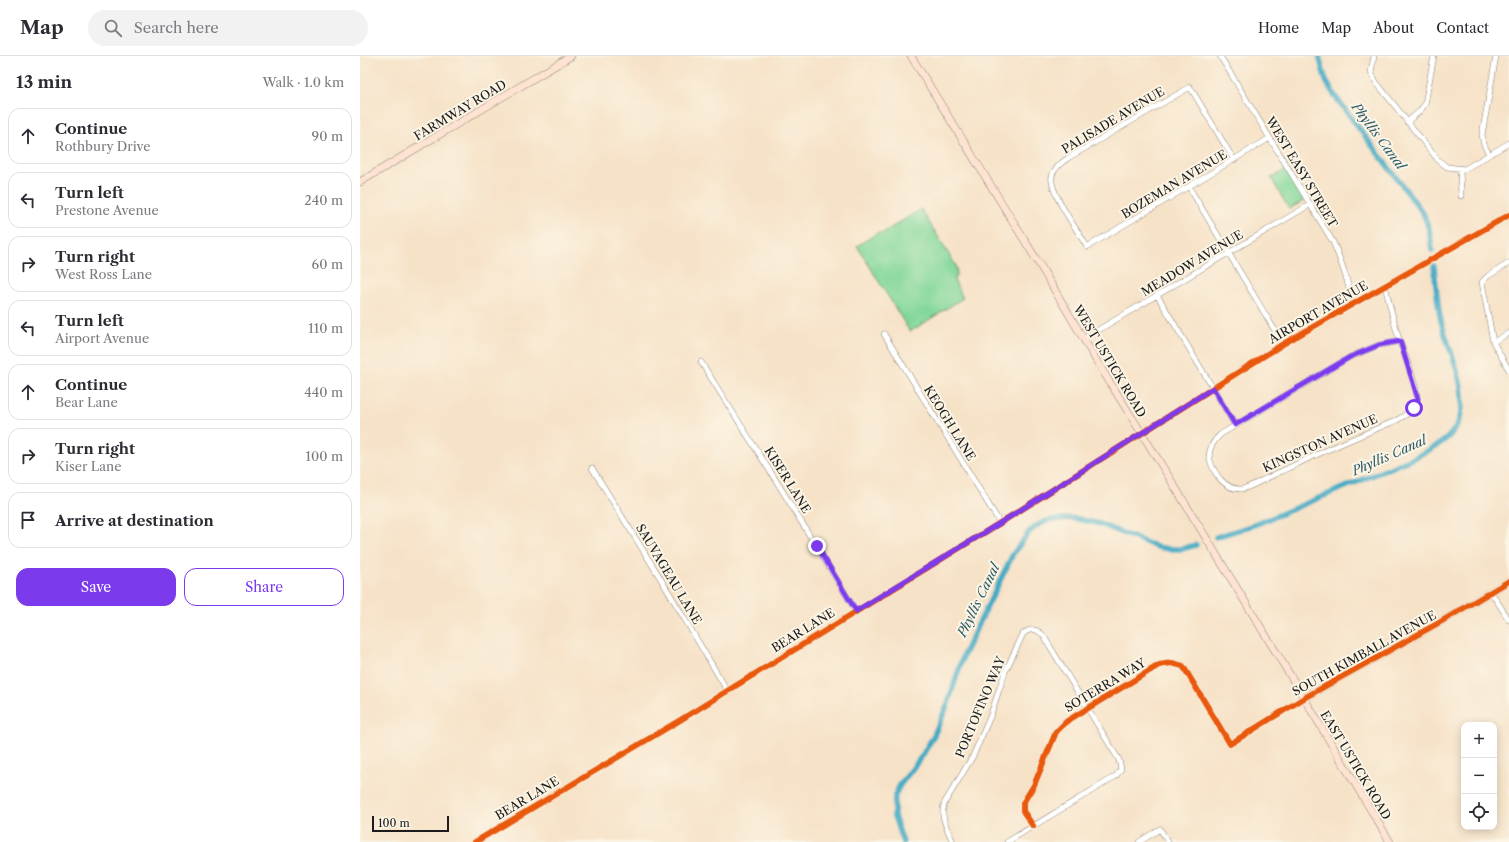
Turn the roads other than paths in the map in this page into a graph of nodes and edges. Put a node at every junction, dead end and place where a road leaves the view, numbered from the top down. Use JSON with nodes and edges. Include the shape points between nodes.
{"nodes":[{"id":1,"x":571,"y":56,"type":"edge"},
{"id":2,"x":911,"y":56,"type":"edge"},
{"id":3,"x":1220,"y":56,"type":"edge"},
{"id":4,"x":1374,"y":56,"type":"edge"},
{"id":5,"x":1434,"y":56,"type":"edge"},
{"id":6,"x":1496,"y":56,"type":"edge"},
{"id":7,"x":1407,"y":122,"type":"junction"},
{"id":8,"x":1270,"y":138,"type":"junction"},
{"id":9,"x":1509,"y":143,"type":"edge"},
{"id":10,"x":1489,"y":154,"type":"junction"},
{"id":11,"x":1234,"y":160,"type":"junction"},
{"id":12,"x":1460,"y":168,"type":"junction"},
{"id":13,"x":360,"y":182,"type":"edge"},
{"id":14,"x":1189,"y":187,"type":"junction"},
{"id":15,"x":1460,"y":196,"type":"dead end"},
{"id":16,"x":1311,"y":204,"type":"junction"},
{"id":17,"x":1509,"y":215,"type":"edge"},
{"id":18,"x":1087,"y":247,"type":"joint"},
{"id":19,"x":1228,"y":253,"type":"junction"},
{"id":20,"x":1509,"y":263,"type":"edge"},
{"id":21,"x":1385,"y":286,"type":"junction"},
{"id":22,"x":1157,"y":295,"type":"junction"},
{"id":23,"x":1352,"y":304,"type":"junction"},
{"id":24,"x":1509,"y":333,"type":"edge"},
{"id":25,"x":884,"y":334,"type":"dead end"},
{"id":26,"x":1083,"y":339,"type":"junction"},
{"id":27,"x":1400,"y":341,"type":"junction"},
{"id":28,"x":1493,"y":342,"type":"junction"},
{"id":29,"x":1283,"y":344,"type":"junction"},
{"id":30,"x":700,"y":362,"type":"dead end"},
{"id":31,"x":1509,"y":370,"type":"edge"},
{"id":32,"x":1213,"y":388,"type":"junction"},
{"id":33,"x":1235,"y":425,"type":"junction"},
{"id":34,"x":1142,"y":434,"type":"junction"},
{"id":35,"x":592,"y":468,"type":"dead end"},
{"id":36,"x":1000,"y":523,"type":"junction"},
{"id":37,"x":1509,"y":581,"type":"edge"},
{"id":38,"x":1492,"y":592,"type":"junction"},
{"id":39,"x":856,"y":611,"type":"junction"},
{"id":40,"x":1509,"y":620,"type":"edge"},
{"id":41,"x":727,"y":690,"type":"junction"},
{"id":42,"x":1304,"y":698,"type":"junction"},
{"id":43,"x":1086,"y":708,"type":"junction"},
{"id":44,"x":1230,"y":744,"type":"joint"},
{"id":45,"x":1033,"y":826,"type":"junction"},
{"id":46,"x":475,"y":842,"type":"edge"},
{"id":47,"x":953,"y":842,"type":"edge"},
{"id":48,"x":1007,"y":842,"type":"edge"},
{"id":49,"x":1139,"y":842,"type":"edge"},
{"id":50,"x":1168,"y":842,"type":"edge"},
{"id":51,"x":1390,"y":842,"type":"edge"}],
"edges":[{"from":1,"to":13,"type":"main road","name":"FARMWAY ROAD"},
{"from":2,"to":26,"type":"main road","name":"WEST USTICK ROAD"},
{"from":3,"to":8,"type":"street","name":"WEST EASY STREET"},
{"from":4,"to":7,"type":"street","via":[[1371,72],[1376,82]]},
{"from":5,"to":7,"type":"street","via":[[1425,104]]},
{"from":6,"to":10,"type":"street","via":[[1482,136]]},
{"from":7,"to":12,"type":"street","via":[[1438,160],[1447,167]]},
{"from":8,"to":11,"type":"street","name":"BOZEMAN AVENUE"},
{"from":8,"to":16,"type":"street","name":"WEST EASY STREET"},
{"from":9,"to":10,"type":"street"},
{"from":10,"to":12,"type":"street","via":[[1465,169]]},
{"from":11,"to":14,"type":"street","name":"BOZEMAN AVENUE"},
{"from":11,"to":18,"type":"street","name":"PALISADE AVENUE","via":[[1190,87],[1068,158],[1057,167],[1052,181],[1056,195]]},
{"from":12,"to":15,"type":"street"},
{"from":14,"to":18,"type":"street","name":"BOZEMAN AVENUE"},
{"from":14,"to":19,"type":"street"},
{"from":16,"to":19,"type":"street","name":"MEADOW AVENUE"},
{"from":16,"to":23,"type":"street","name":"WEST EASY STREET","via":[[1344,267]]},
{"from":17,"to":21,"type":"street","name":"AIRPORT AVENUE"},
{"from":19,"to":22,"type":"street","name":"MEADOW AVENUE"},
{"from":19,"to":29,"type":"street"},
{"from":20,"to":28,"type":"street","via":[[1482,282]]},
{"from":21,"to":23,"type":"street","name":"AIRPORT AVENUE"},
{"from":21,"to":27,"type":"street"},
{"from":22,"to":26,"type":"street","name":"MEADOW AVENUE"},
{"from":22,"to":32,"type":"street"},
{"from":23,"to":29,"type":"street","name":"AIRPORT AVENUE"},
{"from":24,"to":28,"type":"street"},
{"from":25,"to":36,"type":"street","name":"KEOGH LANE"},
{"from":26,"to":34,"type":"main road","name":"WEST USTICK ROAD"},
{"from":27,"to":33,"type":"street","via":[[1379,345],[1350,357]]},
{"from":27,"to":33,"type":"street","name":"KINGSTON AVENUE","via":[[1418,399],[1408,414],[1395,421],[1241,489],[1221,481],[1210,458],[1215,440]]},
{"from":28,"to":31,"type":"street"},
{"from":29,"to":32,"type":"street","name":"AIRPORT AVENUE"},
{"from":30,"to":39,"type":"street","name":"KISER LANE"},
{"from":32,"to":33,"type":"street"},
{"from":32,"to":34,"type":"street","name":"AIRPORT AVENUE"},
{"from":34,"to":36,"type":"street","name":"BEAR LANE"},
{"from":34,"to":42,"type":"main road","name":"WEST USTICK ROAD"},
{"from":35,"to":41,"type":"street","name":"SAUVAGEAU LANE"},
{"from":36,"to":39,"type":"street","name":"BEAR LANE"},
{"from":37,"to":38,"type":"main road","name":"SOUTH KIMBALL AVENUE"},
{"from":38,"to":40,"type":"street"},
{"from":38,"to":42,"type":"main road","name":"SOUTH KIMBALL AVENUE"},
{"from":39,"to":41,"type":"street","name":"BEAR LANE"},
{"from":41,"to":46,"type":"street","name":"BEAR LANE"},
{"from":42,"to":44,"type":"street","name":"SOUTH KIMBALL AVENUE"},
{"from":42,"to":51,"type":"main road","name":"EAST USTICK ROAD"},
{"from":43,"to":44,"type":"street","name":"SOTERRA WAY","via":[[1159,665],[1172,663],[1183,666]]},
{"from":43,"to":45,"type":"street","name":"SOTERRA WAY","via":[[1056,732],[1034,785],[1023,803],[1023,811]]},
{"from":43,"to":45,"type":"street","via":[[1119,760],[1121,769],[1116,776]]},
{"from":43,"to":47,"type":"street","name":"PORTOFINO WAY","via":[[1043,635],[1033,629],[1028,630],[1023,634],[1005,672],[990,717],[973,756],[942,809]]},
{"from":45,"to":48,"type":"street"},
{"from":49,"to":50,"type":"street","via":[[1160,829]]}]}
